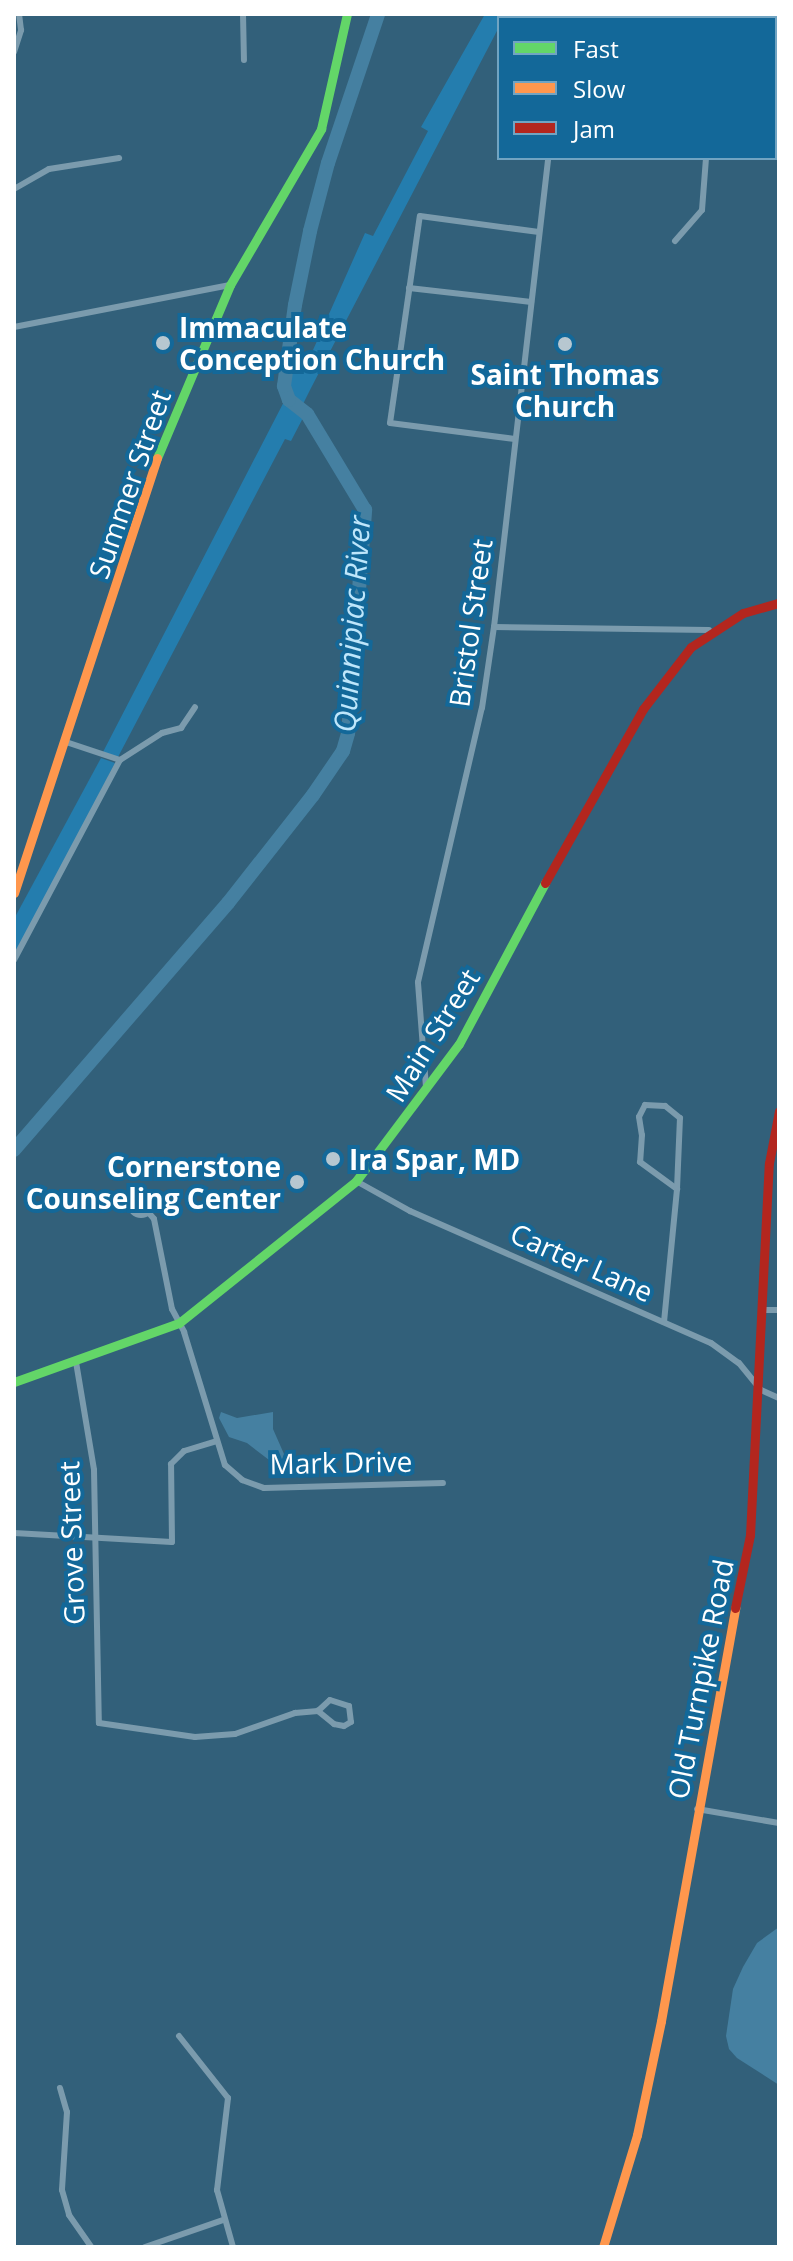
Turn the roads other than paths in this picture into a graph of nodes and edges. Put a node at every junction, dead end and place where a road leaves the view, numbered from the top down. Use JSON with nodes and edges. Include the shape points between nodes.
{"nodes":[{"id":1,"x":19,"y":14,"type":"edge"},
{"id":2,"x":243,"y":14,"type":"edge"},
{"id":3,"x":347,"y":14,"type":"edge"},
{"id":4,"x":14,"y":52,"type":"edge"},
{"id":5,"x":244,"y":60,"type":"dead end"},
{"id":6,"x":119,"y":158,"type":"dead end"},
{"id":7,"x":548,"y":160,"type":"edge"},
{"id":8,"x":706,"y":160,"type":"edge"},
{"id":9,"x":14,"y":189,"type":"edge"},
{"id":10,"x":539,"y":232,"type":"junction"},
{"id":11,"x":675,"y":241,"type":"dead end"},
{"id":12,"x":230,"y":285,"type":"junction"},
{"id":13,"x":409,"y":288,"type":"junction"},
{"id":14,"x":531,"y":302,"type":"junction"},
{"id":15,"x":14,"y":327,"type":"edge"},
{"id":16,"x":515,"y":439,"type":"junction"},
{"id":17,"x":779,"y":603,"type":"edge"},
{"id":18,"x":494,"y":627,"type":"junction"},
{"id":19,"x":712,"y":630,"type":"junction"},
{"id":20,"x":195,"y":707,"type":"dead end"},
{"id":21,"x":66,"y":742,"type":"junction"},
{"id":22,"x":120,"y":760,"type":"junction"},
{"id":23,"x":14,"y":893,"type":"edge"},
{"id":24,"x":14,"y":960,"type":"edge"},
{"id":25,"x":427,"y":1090,"type":"junction"},
{"id":26,"x":779,"y":1111,"type":"edge"},
{"id":27,"x":356,"y":1181,"type":"junction"},
{"id":28,"x":677,"y":1189,"type":"junction"},
{"id":29,"x":148,"y":1212,"type":"dead end"},
{"id":30,"x":762,"y":1310,"type":"junction"},
{"id":31,"x":779,"y":1310,"type":"edge"},
{"id":32,"x":664,"y":1322,"type":"junction"},
{"id":33,"x":179,"y":1323,"type":"junction"},
{"id":34,"x":76,"y":1362,"type":"junction"},
{"id":35,"x":14,"y":1382,"type":"edge"},
{"id":36,"x":757,"y":1385,"type":"junction"},
{"id":37,"x":779,"y":1398,"type":"edge"},
{"id":38,"x":216,"y":1441,"type":"junction"},
{"id":39,"x":443,"y":1483,"type":"dead end"},
{"id":40,"x":14,"y":1533,"type":"edge"},
{"id":41,"x":93,"y":1537,"type":"junction"},
{"id":42,"x":318,"y":1711,"type":"junction"},
{"id":43,"x":697,"y":1809,"type":"junction"},
{"id":44,"x":779,"y":1823,"type":"edge"},
{"id":45,"x":179,"y":2036,"type":"dead end"},
{"id":46,"x":60,"y":2088,"type":"dead end"},
{"id":47,"x":223,"y":2220,"type":"junction"},
{"id":48,"x":91,"y":2247,"type":"edge"},
{"id":49,"x":145,"y":2247,"type":"edge"},
{"id":50,"x":233,"y":2247,"type":"edge"},
{"id":51,"x":603,"y":2247,"type":"edge"}],
"edges":[{"from":1,"to":4,"type":"street","via":[[21,30]]},
{"from":2,"to":5,"type":"street"},
{"from":3,"to":12,"type":"main road","name":"Summer Street","via":[[321,129]]},
{"from":6,"to":9,"type":"street","via":[[49,169]]},
{"from":7,"to":10,"type":"street","name":"Bristol Street"},
{"from":8,"to":11,"type":"street","via":[[702,210]]},
{"from":10,"to":13,"type":"street","via":[[420,216]]},
{"from":10,"to":14,"type":"street","name":"Bristol Street"},
{"from":12,"to":15,"type":"street"},
{"from":12,"to":21,"type":"main road","name":"Summer Street","via":[[158,456]]},
{"from":13,"to":14,"type":"street"},
{"from":13,"to":16,"type":"street","via":[[390,423]]},
{"from":14,"to":16,"type":"street","name":"Bristol Street"},
{"from":16,"to":18,"type":"street","name":"Bristol Street"},
{"from":17,"to":19,"type":"main road","name":"Main Street","via":[[754,608]]},
{"from":18,"to":19,"type":"street"},
{"from":18,"to":25,"type":"street","name":"Bristol Street","via":[[482,708],[418,982]]},
{"from":19,"to":25,"type":"main road","name":"Main Street","via":[[691,647],[628,731],[459,1044]]},
{"from":20,"to":22,"type":"street","via":[[181,728],[162,733]]},
{"from":21,"to":22,"type":"street"},
{"from":21,"to":23,"type":"main road","name":"Summer Street"},
{"from":22,"to":24,"type":"street"},
{"from":25,"to":27,"type":"main road","name":"Main Street"},
{"from":26,"to":30,"type":"main road","name":"Old Turnpike Road","via":[[769,1163]]},
{"from":27,"to":32,"type":"street","name":"Carter Lane","via":[[410,1211]]},
{"from":27,"to":33,"type":"main road","name":"Main Street"},
{"from":28,"to":28,"type":"street","via":[[680,1118],[665,1106],[645,1105],[639,1117],[640,1162]]},
{"from":28,"to":32,"type":"street"},
{"from":29,"to":33,"type":"street","name":"Mark Drive"},
{"from":30,"to":31,"type":"street"},
{"from":30,"to":36,"type":"main road","name":"Old Turnpike Road"},
{"from":32,"to":36,"type":"street","name":"Carter Lane","via":[[726,1352]]},
{"from":33,"to":34,"type":"main road","name":"Main Street"},
{"from":33,"to":38,"type":"street","name":"Mark Drive"},
{"from":34,"to":35,"type":"main road","name":"Main Street"},
{"from":34,"to":41,"type":"street","name":"Grove Street","via":[[94,1470]]},
{"from":36,"to":37,"type":"street","name":"Carter Lane"},
{"from":36,"to":43,"type":"main road","name":"Old Turnpike Road","via":[[750,1535]]},
{"from":38,"to":39,"type":"street","name":"Mark Drive","via":[[225,1465],[242,1480],[264,1488]]},
{"from":38,"to":41,"type":"street","via":[[184,1451],[171,1464],[172,1542]]},
{"from":40,"to":41,"type":"street"},
{"from":41,"to":42,"type":"street","name":"Grove Street","via":[[99,1723],[195,1737],[235,1734],[295,1713]]},
{"from":42,"to":42,"type":"street","via":[[330,1700],[339,1701],[349,1706],[351,1722],[334,1724]]},
{"from":43,"to":44,"type":"street"},
{"from":43,"to":51,"type":"main road","name":"Old Turnpike Road","via":[[640,2121]]},
{"from":45,"to":47,"type":"street","via":[[228,2098],[217,2190]]},
{"from":46,"to":48,"type":"street","via":[[67,2112],[62,2190],[69,2215]]},
{"from":47,"to":49,"type":"street"},
{"from":47,"to":50,"type":"street"}]}
